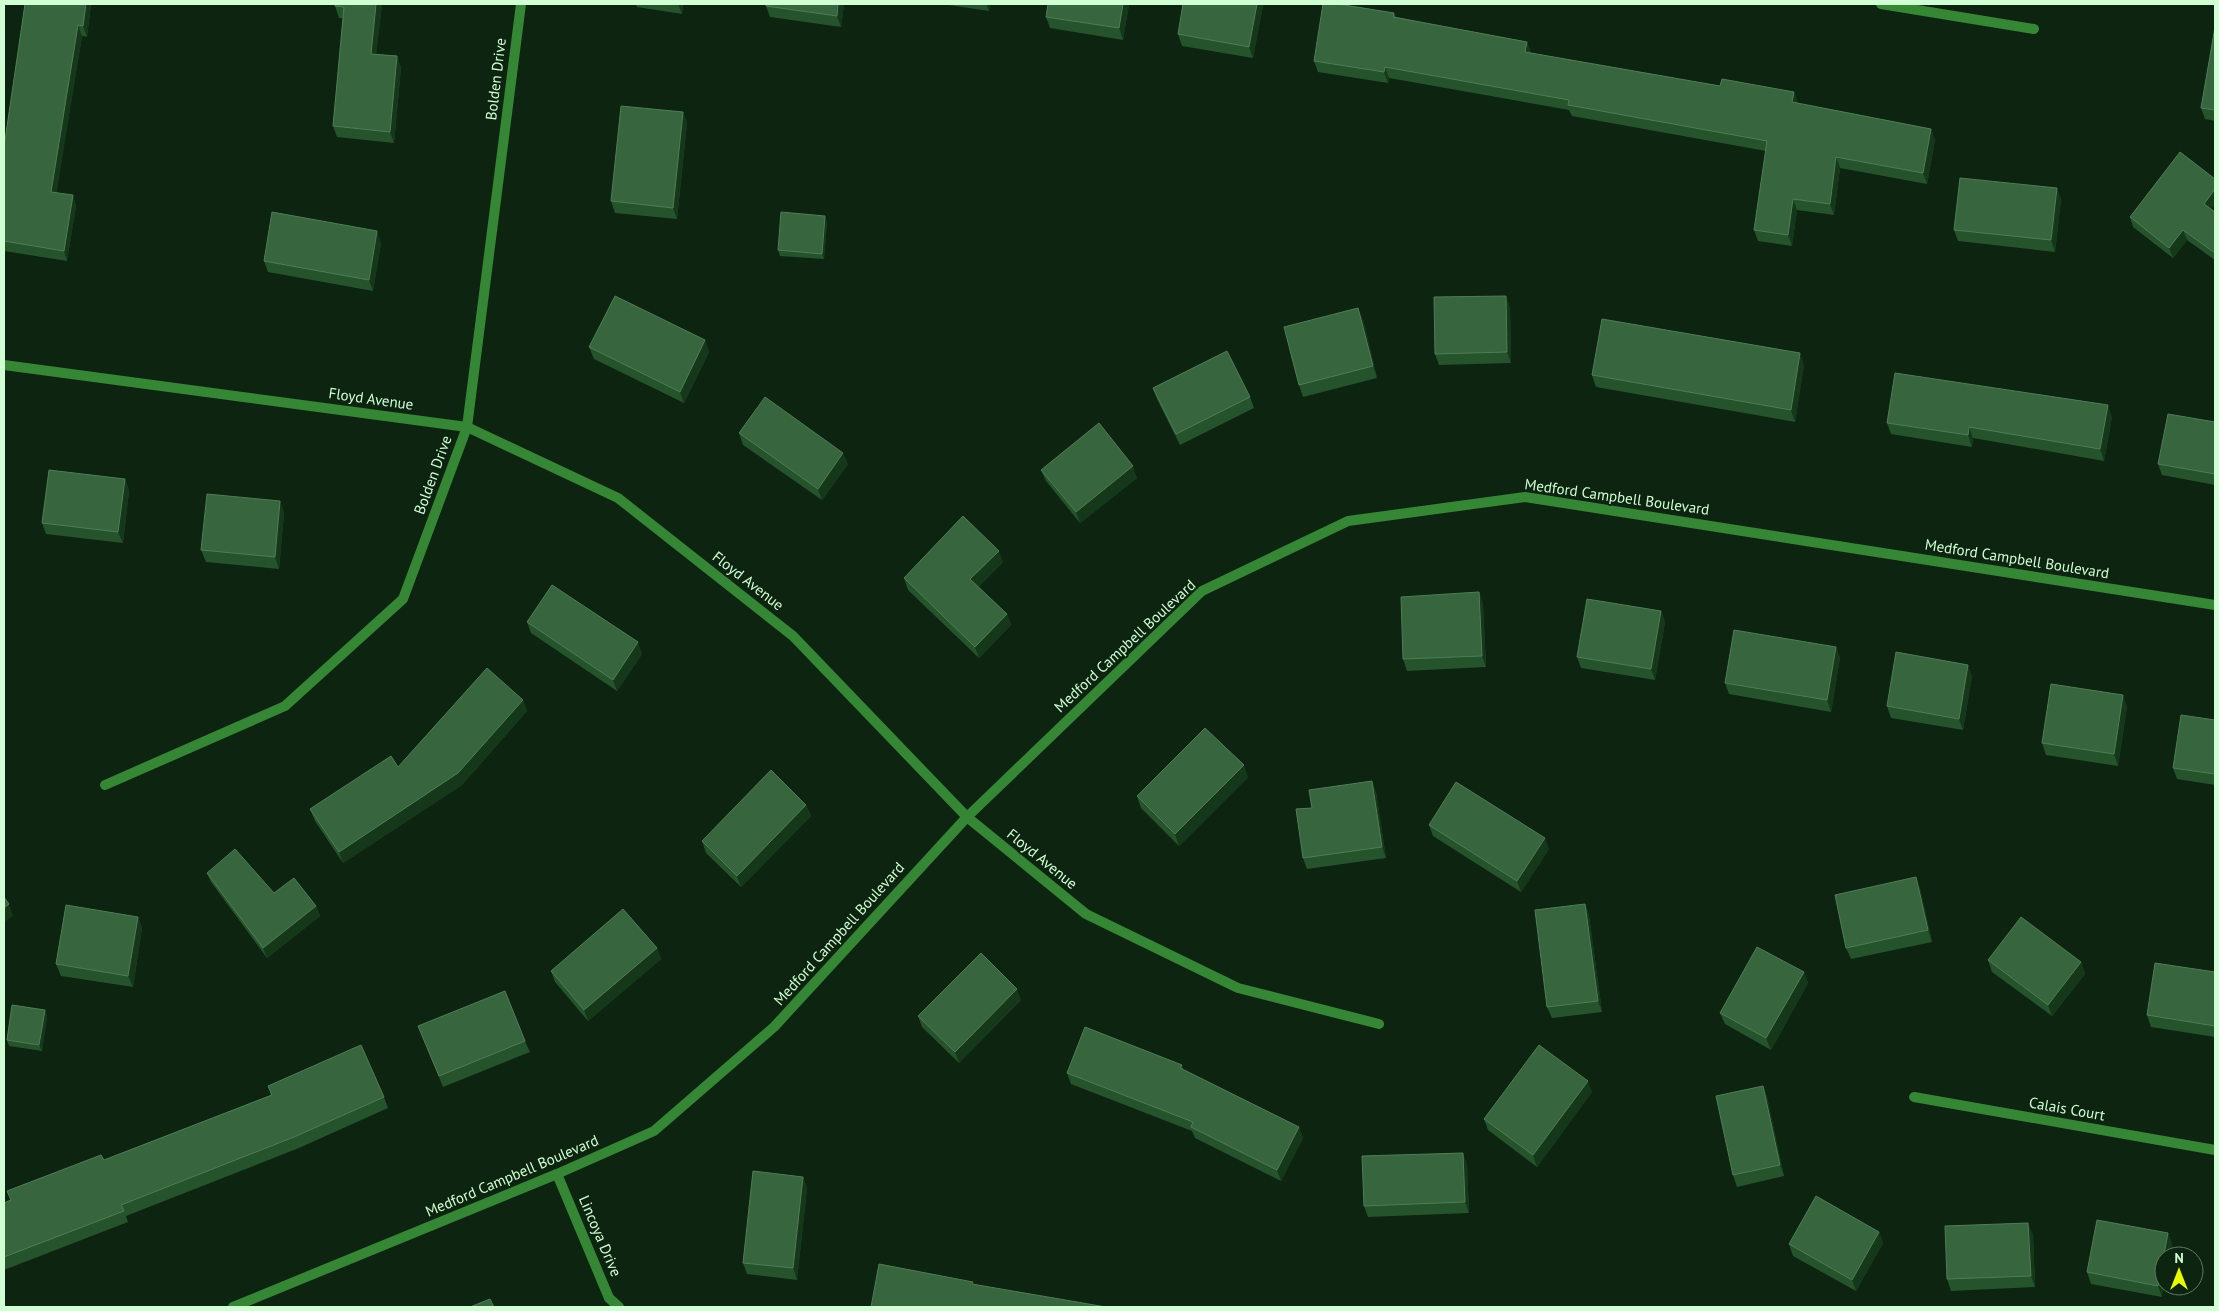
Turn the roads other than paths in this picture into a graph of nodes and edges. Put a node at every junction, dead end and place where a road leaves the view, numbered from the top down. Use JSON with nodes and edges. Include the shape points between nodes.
{"nodes":[{"id":1,"x":521,"y":4,"type":"edge"},
{"id":2,"x":1880,"y":4,"type":"edge"},
{"id":3,"x":2034,"y":29,"type":"dead end"},
{"id":4,"x":4,"y":365,"type":"edge"},
{"id":5,"x":467,"y":427,"type":"junction"},
{"id":6,"x":2215,"y":605,"type":"edge"},
{"id":7,"x":105,"y":785,"type":"dead end"},
{"id":8,"x":967,"y":817,"type":"junction"},
{"id":9,"x":1379,"y":1024,"type":"dead end"},
{"id":10,"x":1914,"y":1097,"type":"dead end"},
{"id":11,"x":2215,"y":1150,"type":"edge"},
{"id":12,"x":557,"y":1174,"type":"junction"},
{"id":13,"x":233,"y":1307,"type":"edge"},
{"id":14,"x":619,"y":1307,"type":"edge"}],
"edges":[{"from":1,"to":5,"type":"street","name":"Bolden Drive"},
{"from":2,"to":3,"type":"street"},
{"from":4,"to":5,"type":"street","name":"Floyd Avenue"},
{"from":5,"to":7,"type":"street","name":"Bolden Drive","via":[[403,599],[285,706]]},
{"from":5,"to":8,"type":"street","name":"Floyd Avenue","via":[[618,498],[792,636]]},
{"from":6,"to":8,"type":"street","name":"Medford Campbell Boulevard","via":[[1524,497],[1348,521],[1202,592]]},
{"from":8,"to":9,"type":"street","name":"Floyd Avenue","via":[[1086,914],[1238,988]]},
{"from":8,"to":12,"type":"street","name":"Medford Campbell Boulevard","via":[[774,1028],[654,1132]]},
{"from":10,"to":11,"type":"street","name":"Calais Court"},
{"from":12,"to":13,"type":"street","name":"Medford Campbell Boulevard"},
{"from":12,"to":14,"type":"street","name":"Lincoya Drive","via":[[609,1298]]}]}
